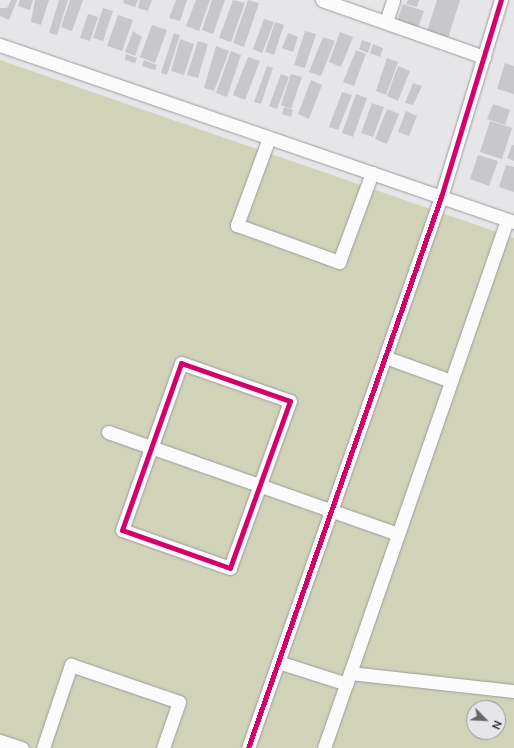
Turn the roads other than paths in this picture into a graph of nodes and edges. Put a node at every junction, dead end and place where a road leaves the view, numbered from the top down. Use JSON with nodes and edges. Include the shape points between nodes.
{"nodes":[{"id":1,"x":322,"y":0,"type":"edge"},
{"id":2,"x":393,"y":0,"type":"edge"},
{"id":3,"x":501,"y":0,"type":"edge"},
{"id":4,"x":386,"y":22,"type":"junction"},
{"id":5,"x":0,"y":46,"type":"edge"},
{"id":6,"x":484,"y":57,"type":"junction"},
{"id":7,"x":269,"y":138,"type":"junction"},
{"id":8,"x":372,"y":174,"type":"junction"},
{"id":9,"x":441,"y":197,"type":"junction"},
{"id":10,"x":510,"y":221,"type":"edge"},
{"id":11,"x":385,"y":357,"type":"junction"},
{"id":12,"x":451,"y":381,"type":"junction"},
{"id":13,"x":108,"y":432,"type":"dead end"},
{"id":14,"x":151,"y":447,"type":"junction"},
{"id":15,"x":260,"y":486,"type":"junction"},
{"id":16,"x":331,"y":511,"type":"junction"},
{"id":17,"x":398,"y":534,"type":"junction"},
{"id":18,"x":278,"y":662,"type":"junction"},
{"id":19,"x":348,"y":678,"type":"junction"},
{"id":20,"x":514,"y":691,"type":"edge"},
{"id":21,"x":0,"y":741,"type":"edge"},
{"id":22,"x":22,"y":748,"type":"edge"},
{"id":23,"x":43,"y":748,"type":"edge"},
{"id":24,"x":163,"y":748,"type":"edge"},
{"id":25,"x":248,"y":748,"type":"edge"},
{"id":26,"x":324,"y":748,"type":"edge"}],
"edges":[{"from":1,"to":4,"type":"street"},
{"from":2,"to":4,"type":"street"},
{"from":3,"to":6,"type":"street"},
{"from":4,"to":6,"type":"street"},
{"from":5,"to":7,"type":"street"},
{"from":6,"to":9,"type":"street"},
{"from":7,"to":8,"type":"street"},
{"from":7,"to":8,"type":"street","via":[[236,225],[339,262]]},
{"from":8,"to":9,"type":"street"},
{"from":9,"to":10,"type":"street"},
{"from":9,"to":11,"type":"street"},
{"from":10,"to":12,"type":"street"},
{"from":11,"to":12,"type":"street"},
{"from":11,"to":16,"type":"street"},
{"from":12,"to":17,"type":"street"},
{"from":13,"to":14,"type":"street"},
{"from":14,"to":15,"type":"street"},
{"from":14,"to":15,"type":"street","via":[[122,530],[230,568]]},
{"from":14,"to":15,"type":"street","via":[[181,363],[290,401]]},
{"from":15,"to":16,"type":"street"},
{"from":16,"to":17,"type":"street"},
{"from":16,"to":18,"type":"street"},
{"from":17,"to":19,"type":"street"},
{"from":18,"to":19,"type":"street"},
{"from":18,"to":25,"type":"street"},
{"from":19,"to":20,"type":"street"},
{"from":19,"to":26,"type":"street"},
{"from":21,"to":22,"type":"street"},
{"from":23,"to":24,"type":"street","via":[[71,665],[179,702]]}]}
